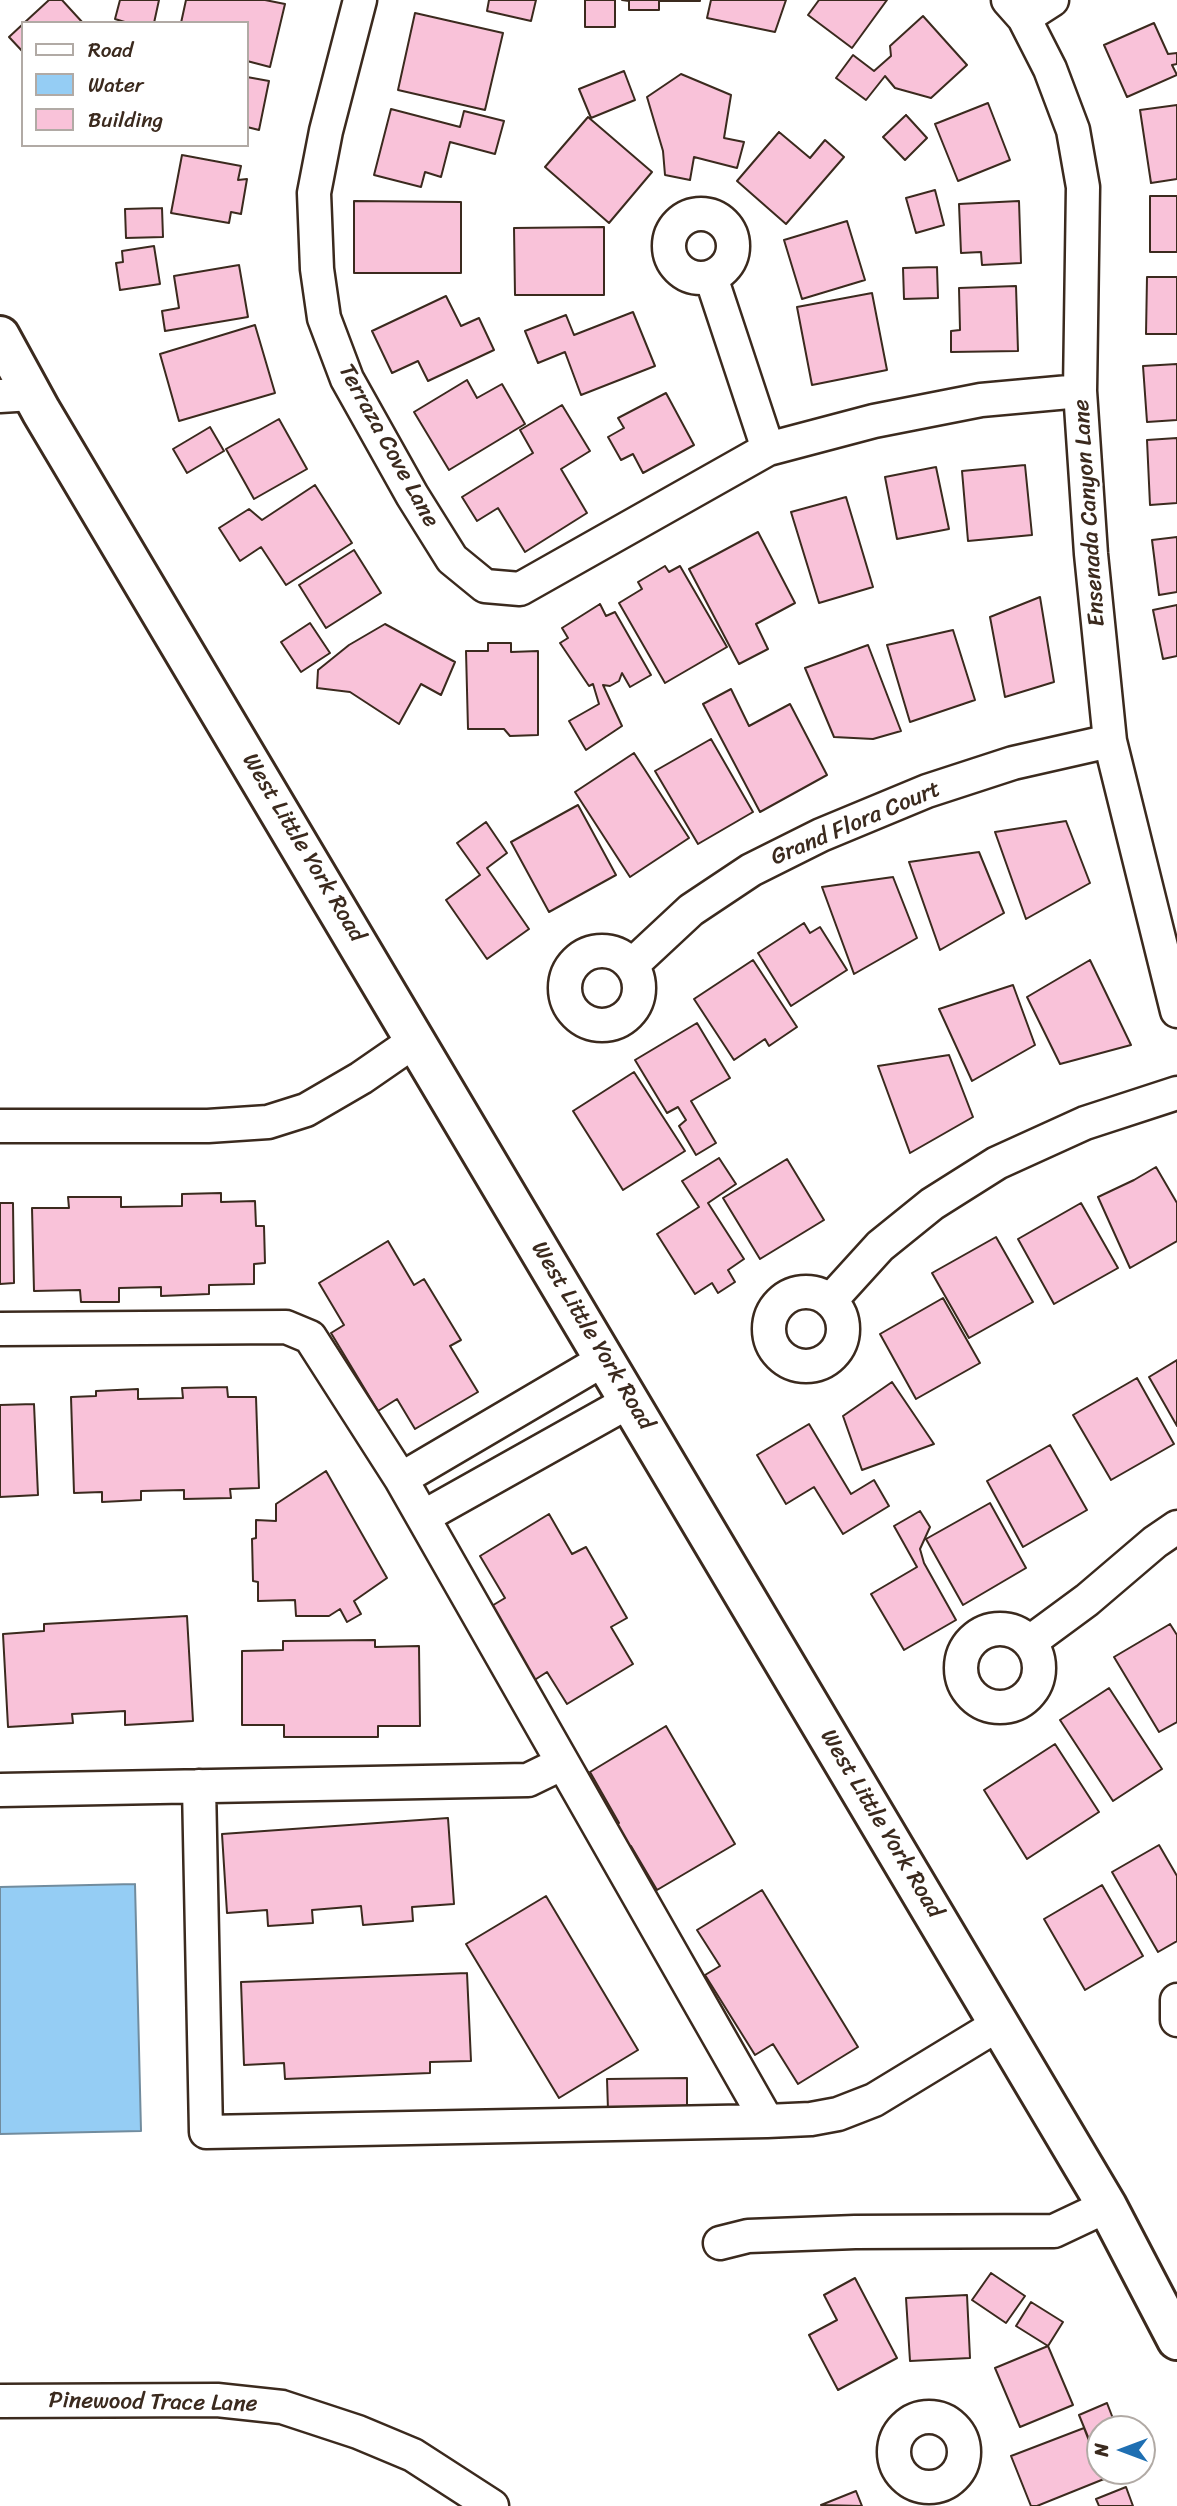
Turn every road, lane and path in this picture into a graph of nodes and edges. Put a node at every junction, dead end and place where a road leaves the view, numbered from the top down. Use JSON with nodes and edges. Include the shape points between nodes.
{"nodes":[{"id":1,"x":359,"y":0,"type":"edge"},
{"id":2,"x":1052,"y":0,"type":"edge"},
{"id":3,"x":1016,"y":9,"type":"edge"},
{"id":4,"x":711,"y":276,"type":"dead end"},
{"id":5,"x":0,"y":336,"type":"edge"},
{"id":6,"x":1080,"y":391,"type":"junction"},
{"id":7,"x":16,"y":395,"type":"edge"},
{"id":8,"x":768,"y":449,"type":"junction"},
{"id":9,"x":1110,"y":741,"type":"junction"},
{"id":10,"x":632,"y":965,"type":"dead end"},
{"id":11,"x":1177,"y":1011,"type":"edge"},
{"id":12,"x":416,"y":1040,"type":"junction"},
{"id":13,"x":1177,"y":1093,"type":"edge"},
{"id":14,"x":0,"y":1126,"type":"edge"},
{"id":15,"x":830,"y":1301,"type":"dead end"},
{"id":16,"x":0,"y":1329,"type":"edge"},
{"id":17,"x":606,"y":1359,"type":"junction"},
{"id":18,"x":630,"y":1401,"type":"junction"},
{"id":19,"x":401,"y":1479,"type":"junction"},
{"id":20,"x":424,"y":1517,"type":"junction"},
{"id":21,"x":1177,"y":1527,"type":"edge"},
{"id":22,"x":1030,"y":1642,"type":"dead end"},
{"id":23,"x":563,"y":1763,"type":"junction"},
{"id":24,"x":199,"y":1786,"type":"junction"},
{"id":25,"x":0,"y":1790,"type":"edge"},
{"id":26,"x":1177,"y":2000,"type":"edge"},
{"id":27,"x":1177,"y":2020,"type":"edge"},
{"id":28,"x":999,"y":2024,"type":"junction"},
{"id":29,"x":768,"y":2121,"type":"junction"},
{"id":30,"x":1107,"y":2206,"type":"junction"},
{"id":31,"x":720,"y":2243,"type":"dead end"},
{"id":32,"x":1177,"y":2340,"type":"edge"},
{"id":33,"x":0,"y":2401,"type":"edge"},
{"id":34,"x":492,"y":2506,"type":"edge"}],
"edges":[{"from":1,"to":8,"type":"street","name":"Terraza Cove Lane","via":[[314,193],[324,318],[347,379],[452,559],[485,586],[520,589]]},
{"from":2,"to":3,"type":"street"},
{"from":3,"to":6,"type":"street","name":"Ensenada Canyon Lane","via":[[1050,69],[1073,130],[1083,187]]},
{"from":4,"to":8,"type":"street"},
{"from":5,"to":7,"type":"main road","name":"West Little York Road"},
{"from":6,"to":8,"type":"street","via":[[981,400],[874,421]]},
{"from":6,"to":9,"type":"street","name":"Ensenada Canyon Lane"},
{"from":7,"to":12,"type":"main road","name":"West Little York Road"},
{"from":9,"to":10,"type":"street","name":"Grand Flora Court","via":[[1013,763],[927,791],[821,835],[751,870],[691,910]]},
{"from":9,"to":11,"type":"street","name":"Ensenada Canyon Lane"},
{"from":12,"to":14,"type":"street","via":[[306,1110],[268,1122]]},
{"from":12,"to":17,"type":"main road","name":"West Little York Road"},
{"from":13,"to":15,"type":"street","via":[[1085,1123],[997,1163],[932,1204],[880,1245]]},
{"from":16,"to":19,"type":"street","via":[[286,1327],[310,1337]]},
{"from":17,"to":18,"type":"main road","name":"West Little York Road"},
{"from":17,"to":19,"type":"street"},
{"from":18,"to":20,"type":"street"},
{"from":18,"to":28,"type":"main road","name":"West Little York Road"},
{"from":19,"to":20,"type":"street"},
{"from":20,"to":23,"type":"street"},
{"from":21,"to":22,"type":"street"},
{"from":23,"to":24,"type":"street","via":[[528,1780]]},
{"from":23,"to":29,"type":"street"},
{"from":24,"to":25,"type":"street"},
{"from":24,"to":29,"type":"street","via":[[206,2132]]},
{"from":26,"to":27,"type":"street"},
{"from":28,"to":29,"type":"street","via":[[874,2100],[811,2119]]},
{"from":28,"to":30,"type":"main road","name":"West Little York Road"},
{"from":30,"to":31,"type":"street","via":[[1054,2231],[855,2232],[748,2236]]},
{"from":30,"to":32,"type":"main road","name":"West Little York Road"},
{"from":33,"to":34,"type":"street","name":"Pinewood Trace Lane","via":[[217,2400],[282,2407],[358,2431],[413,2455]]}]}
